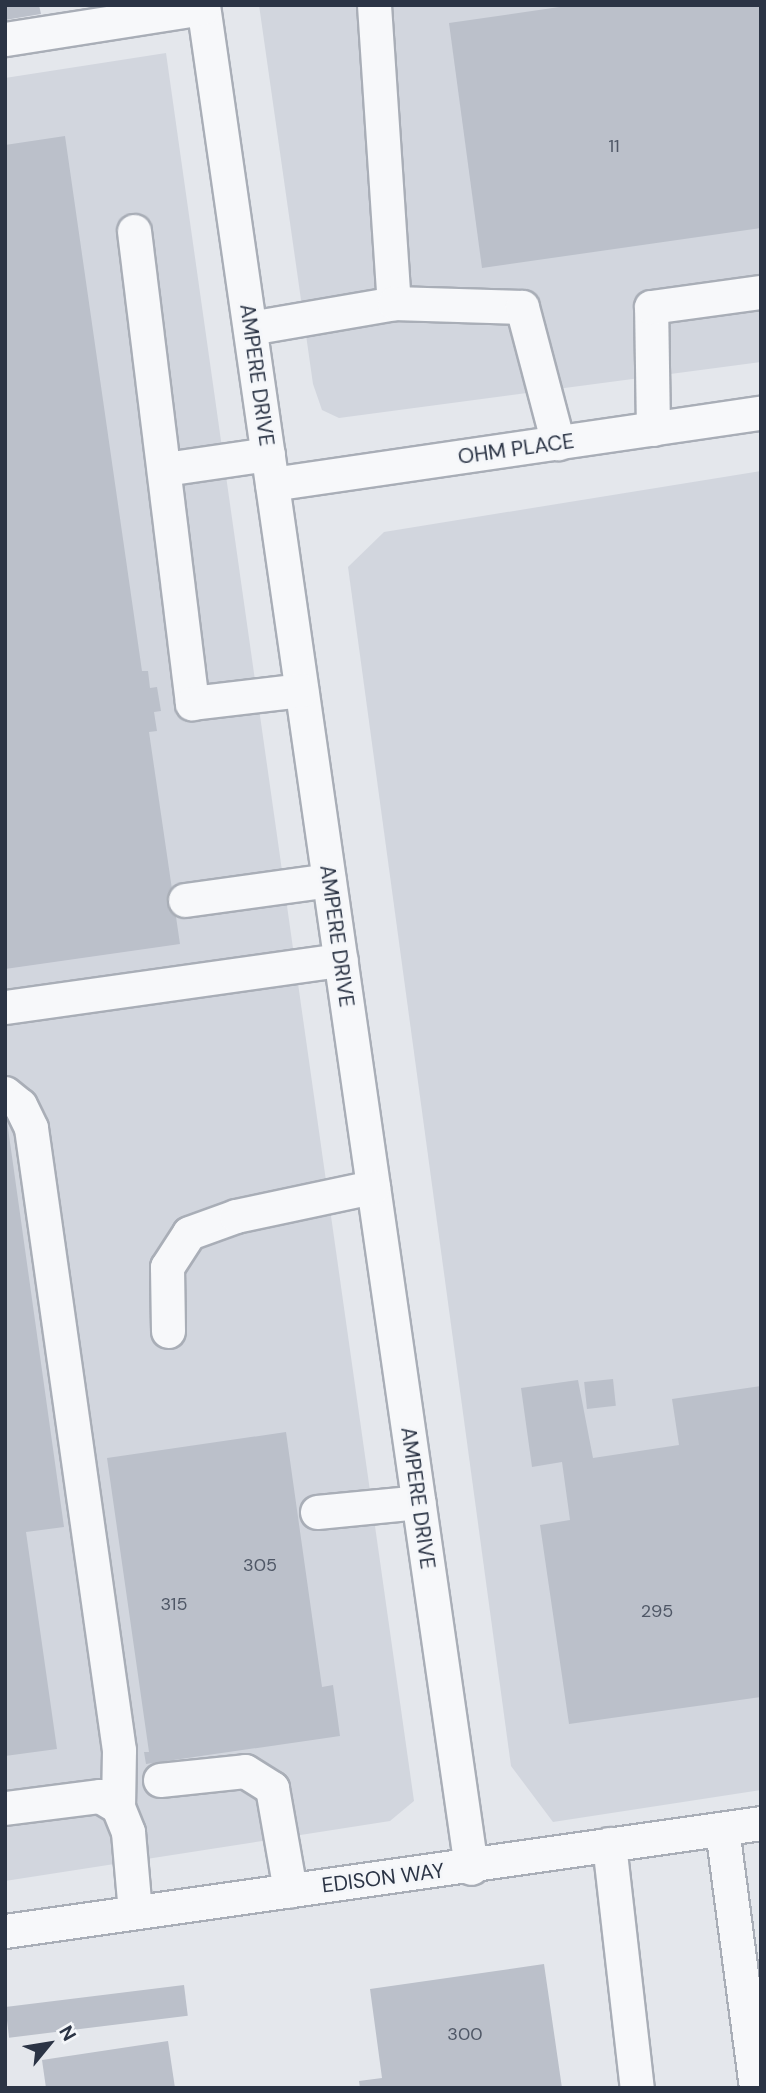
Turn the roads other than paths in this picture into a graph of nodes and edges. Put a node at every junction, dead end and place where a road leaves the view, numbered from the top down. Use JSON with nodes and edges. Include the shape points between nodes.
{"nodes":[{"id":1,"x":374,"y":5,"type":"edge"},
{"id":2,"x":203,"y":6,"type":"edge"},
{"id":3,"x":5,"y":39,"type":"edge"},
{"id":4,"x":134,"y":231,"type":"dead end"},
{"id":5,"x":761,"y":292,"type":"edge"},
{"id":6,"x":394,"y":303,"type":"junction"},
{"id":7,"x":250,"y":328,"type":"junction"},
{"id":8,"x":761,"y":413,"type":"edge"},
{"id":9,"x":653,"y":429,"type":"junction"},
{"id":10,"x":558,"y":443,"type":"junction"},
{"id":11,"x":165,"y":469,"type":"junction"},
{"id":12,"x":270,"y":469,"type":"junction"},
{"id":13,"x":302,"y":690,"type":"junction"},
{"id":14,"x":329,"y":880,"type":"junction"},
{"id":15,"x":186,"y":900,"type":"dead end"},
{"id":16,"x":341,"y":960,"type":"junction"},
{"id":17,"x":5,"y":1007,"type":"edge"},
{"id":18,"x":5,"y":1093,"type":"edge"},
{"id":19,"x":373,"y":1187,"type":"junction"},
{"id":20,"x":168,"y":1331,"type":"dead end"},
{"id":21,"x":419,"y":1502,"type":"junction"},
{"id":22,"x":317,"y":1512,"type":"dead end"},
{"id":23,"x":160,"y":1780,"type":"dead end"},
{"id":24,"x":118,"y":1807,"type":"junction"},
{"id":25,"x":5,"y":1808,"type":"edge"},
{"id":26,"x":761,"y":1823,"type":"edge"},
{"id":27,"x":722,"y":1829,"type":"junction"},
{"id":28,"x":609,"y":1844,"type":"junction"},
{"id":29,"x":471,"y":1868,"type":"junction"},
{"id":30,"x":290,"y":1890,"type":"junction"},
{"id":31,"x":135,"y":1912,"type":"junction"},
{"id":32,"x":746,"y":1918,"type":"edge"},
{"id":33,"x":5,"y":1931,"type":"edge"},
{"id":34,"x":637,"y":2088,"type":"edge"},
{"id":35,"x":756,"y":2088,"type":"edge"}],
"edges":[{"from":1,"to":6,"type":"street"},
{"from":2,"to":3,"type":"street"},
{"from":2,"to":7,"type":"street","name":"AMPERE DRIVE"},
{"from":4,"to":11,"type":"street"},
{"from":5,"to":9,"type":"street","via":[[651,307]]},
{"from":6,"to":7,"type":"street"},
{"from":6,"to":10,"type":"street","via":[[522,307]]},
{"from":7,"to":12,"type":"street","name":"AMPERE DRIVE"},
{"from":8,"to":9,"type":"street","name":"OHM PLACE"},
{"from":9,"to":10,"type":"street","name":"OHM PLACE"},
{"from":10,"to":12,"type":"street","name":"OHM PLACE"},
{"from":11,"to":12,"type":"street","name":"OHM PLACE"},
{"from":11,"to":13,"type":"street","via":[[192,703]]},
{"from":12,"to":13,"type":"street","name":"AMPERE DRIVE"},
{"from":13,"to":14,"type":"street","name":"AMPERE DRIVE"},
{"from":14,"to":15,"type":"street"},
{"from":14,"to":16,"type":"street","name":"AMPERE DRIVE"},
{"from":16,"to":17,"type":"street"},
{"from":16,"to":19,"type":"street","name":"AMPERE DRIVE"},
{"from":18,"to":24,"type":"street","via":[[20,1105],[31,1128],[119,1750]]},
{"from":19,"to":20,"type":"street","via":[[236,1216],[190,1233],[167,1267]]},
{"from":19,"to":21,"type":"street","name":"AMPERE DRIVE"},
{"from":21,"to":22,"type":"street"},
{"from":21,"to":29,"type":"street","name":"AMPERE DRIVE"},
{"from":23,"to":30,"type":"street","via":[[245,1771],[272,1787]]},
{"from":24,"to":25,"type":"street","via":[[100,1796]]},
{"from":24,"to":31,"type":"street","via":[[128,1832]]},
{"from":26,"to":27,"type":"street","name":"EDISON WAY"},
{"from":27,"to":28,"type":"street","name":"EDISON WAY"},
{"from":27,"to":32,"type":"street"},
{"from":28,"to":29,"type":"street","name":"EDISON WAY"},
{"from":28,"to":34,"type":"street"},
{"from":29,"to":30,"type":"street","name":"EDISON WAY"},
{"from":30,"to":31,"type":"street","name":"EDISON WAY"},
{"from":31,"to":33,"type":"street","name":"EDISON WAY"},
{"from":32,"to":35,"type":"street"}]}
